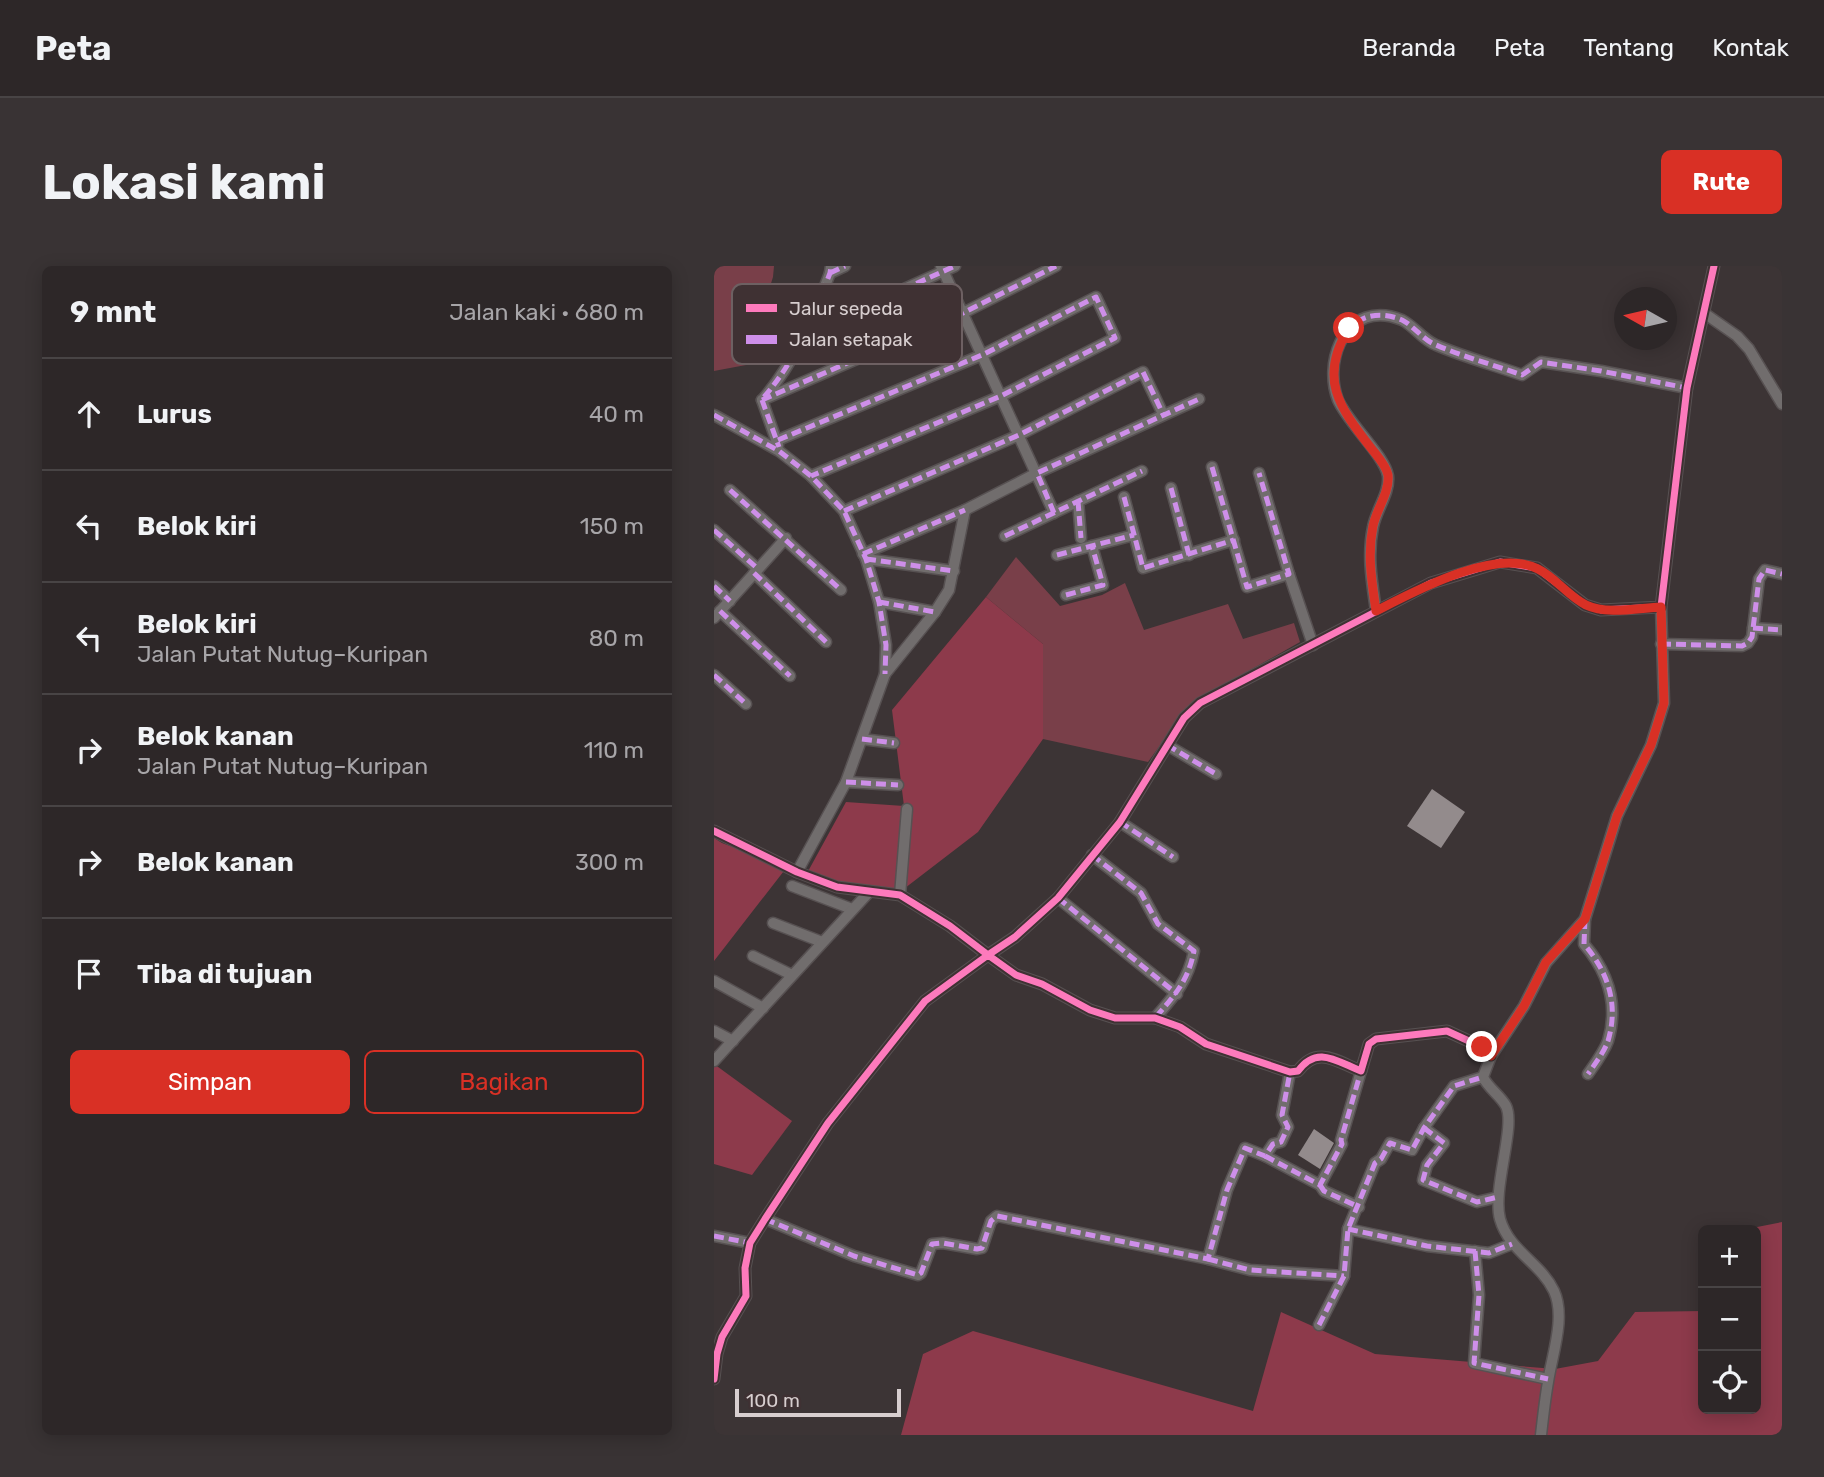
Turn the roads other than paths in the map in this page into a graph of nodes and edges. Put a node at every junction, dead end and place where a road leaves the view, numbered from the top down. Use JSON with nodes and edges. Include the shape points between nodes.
{"nodes":[{"id":1,"x":845,"y":266,"type":"edge"},
{"id":2,"x":956,"y":266,"type":"edge"},
{"id":3,"x":1056,"y":266,"type":"edge"},
{"id":4,"x":1714,"y":266,"type":"edge"},
{"id":5,"x":830,"y":269,"type":"edge"},
{"id":6,"x":943,"y":269,"type":"edge"},
{"id":7,"x":911,"y":284,"type":"edge"},
{"id":8,"x":963,"y":313,"type":"joint"},
{"id":9,"x":1704,"y":313,"type":"junction"},
{"id":10,"x":982,"y":355,"type":"junction"},
{"id":11,"x":790,"y":364,"type":"edge"},
{"id":12,"x":845,"y":364,"type":"edge"},
{"id":13,"x":962,"y":364,"type":"edge"},
{"id":14,"x":962,"y":364,"type":"edge"},
{"id":15,"x":1686,"y":388,"type":"junction"},
{"id":16,"x":1001,"y":396,"type":"junction"},
{"id":17,"x":1199,"y":399,"type":"dead end"},
{"id":18,"x":762,"y":400,"type":"junction"},
{"id":19,"x":1782,"y":404,"type":"edge"},
{"id":20,"x":1163,"y":414,"type":"junction"},
{"id":21,"x":714,"y":415,"type":"edge"},
{"id":22,"x":1019,"y":435,"type":"junction"},
{"id":23,"x":778,"y":446,"type":"junction"},
{"id":24,"x":1212,"y":467,"type":"dead end"},
{"id":25,"x":1142,"y":471,"type":"dead end"},
{"id":26,"x":1037,"y":473,"type":"junction"},
{"id":27,"x":1259,"y":473,"type":"dead end"},
{"id":28,"x":811,"y":476,"type":"junction"},
{"id":29,"x":1171,"y":488,"type":"dead end"},
{"id":30,"x":730,"y":490,"type":"dead end"},
{"id":31,"x":1124,"y":497,"type":"dead end"},
{"id":32,"x":1078,"y":502,"type":"junction"},
{"id":33,"x":965,"y":510,"type":"junction"},
{"id":34,"x":844,"y":512,"type":"junction"},
{"id":35,"x":1054,"y":513,"type":"junction"},
{"id":36,"x":714,"y":530,"type":"edge"},
{"id":37,"x":1134,"y":535,"type":"junction"},
{"id":38,"x":1005,"y":536,"type":"dead end"},
{"id":39,"x":786,"y":538,"type":"junction"},
{"id":40,"x":1081,"y":538,"type":"dead end"},
{"id":41,"x":1234,"y":540,"type":"junction"},
{"id":42,"x":1092,"y":546,"type":"junction"},
{"id":43,"x":1057,"y":555,"type":"dead end"},
{"id":44,"x":1189,"y":555,"type":"junction"},
{"id":45,"x":864,"y":556,"type":"junction"},
{"id":46,"x":756,"y":571,"type":"junction"},
{"id":47,"x":954,"y":571,"type":"junction"},
{"id":48,"x":1289,"y":574,"type":"junction"},
{"id":49,"x":1782,"y":574,"type":"edge"},
{"id":50,"x":714,"y":586,"type":"edge"},
{"id":51,"x":841,"y":590,"type":"dead end"},
{"id":52,"x":1066,"y":595,"type":"dead end"},
{"id":53,"x":730,"y":601,"type":"junction"},
{"id":54,"x":879,"y":602,"type":"junction"},
{"id":55,"x":1661,"y":607,"type":"junction"},
{"id":56,"x":1376,"y":611,"type":"junction"},
{"id":57,"x":935,"y":612,"type":"junction"},
{"id":58,"x":717,"y":615,"type":"edge"},
{"id":59,"x":1753,"y":628,"type":"junction"},
{"id":60,"x":1782,"y":630,"type":"edge"},
{"id":61,"x":826,"y":642,"type":"dead end"},
{"id":62,"x":1661,"y":644,"type":"junction"},
{"id":63,"x":1313,"y":645,"type":"junction"},
{"id":64,"x":885,"y":674,"type":"junction"},
{"id":65,"x":714,"y":675,"type":"edge"},
{"id":66,"x":790,"y":676,"type":"dead end"},
{"id":67,"x":746,"y":704,"type":"dead end"},
{"id":68,"x":862,"y":739,"type":"junction"},
{"id":69,"x":894,"y":743,"type":"dead end"},
{"id":70,"x":1167,"y":745,"type":"junction"},
{"id":71,"x":1216,"y":775,"type":"dead end"},
{"id":72,"x":846,"y":782,"type":"junction"},
{"id":73,"x":898,"y":785,"type":"dead end"},
{"id":74,"x":907,"y":809,"type":"dead end"},
{"id":75,"x":1120,"y":822,"type":"junction"},
{"id":76,"x":714,"y":831,"type":"edge"},
{"id":77,"x":1092,"y":855,"type":"junction"},
{"id":78,"x":1172,"y":857,"type":"dead end"},
{"id":79,"x":797,"y":872,"type":"junction"},
{"id":80,"x":792,"y":886,"type":"dead end"},
{"id":81,"x":869,"y":892,"type":"junction"},
{"id":82,"x":900,"y":895,"type":"junction"},
{"id":83,"x":1058,"y":898,"type":"junction"},
{"id":84,"x":852,"y":909,"type":"junction"},
{"id":85,"x":1585,"y":919,"type":"junction"},
{"id":86,"x":773,"y":923,"type":"dead end"},
{"id":87,"x":822,"y":942,"type":"junction"},
{"id":88,"x":988,"y":955,"type":"junction"},
{"id":89,"x":753,"y":956,"type":"dead end"},
{"id":90,"x":792,"y":975,"type":"junction"},
{"id":91,"x":714,"y":981,"type":"edge"},
{"id":92,"x":1177,"y":994,"type":"junction"},
{"id":93,"x":763,"y":1008,"type":"junction"},
{"id":94,"x":1155,"y":1018,"type":"junction"},
{"id":95,"x":714,"y":1031,"type":"edge"},
{"id":96,"x":733,"y":1041,"type":"junction"},
{"id":97,"x":1491,"y":1056,"type":"junction"},
{"id":98,"x":714,"y":1061,"type":"edge"},
{"id":99,"x":1361,"y":1071,"type":"junction"},
{"id":100,"x":1290,"y":1073,"type":"junction"},
{"id":101,"x":1588,"y":1074,"type":"dead end"},
{"id":102,"x":1483,"y":1077,"type":"junction"},
{"id":103,"x":1424,"y":1128,"type":"junction"},
{"id":104,"x":1265,"y":1156,"type":"junction"},
{"id":105,"x":1320,"y":1185,"type":"junction"},
{"id":106,"x":1498,"y":1197,"type":"junction"},
{"id":107,"x":1359,"y":1207,"type":"junction"},
{"id":108,"x":765,"y":1219,"type":"junction"},
{"id":109,"x":1348,"y":1229,"type":"junction"},
{"id":110,"x":714,"y":1237,"type":"edge"},
{"id":111,"x":750,"y":1242,"type":"junction"},
{"id":112,"x":1512,"y":1244,"type":"junction"},
{"id":113,"x":1475,"y":1251,"type":"junction"},
{"id":114,"x":1208,"y":1259,"type":"junction"},
{"id":115,"x":1344,"y":1276,"type":"junction"},
{"id":116,"x":1319,"y":1325,"type":"dead end"},
{"id":117,"x":714,"y":1379,"type":"edge"},
{"id":118,"x":1549,"y":1379,"type":"junction"},
{"id":119,"x":1541,"y":1435,"type":"edge"}],
"edges":[{"from":1,"to":5,"type":"street"},
{"from":2,"to":6,"type":"street"},
{"from":3,"to":8,"type":"street"},
{"from":4,"to":9,"type":"street"},
{"from":6,"to":7,"type":"street"},
{"from":8,"to":10,"type":"street"},
{"from":9,"to":15,"type":"street"},
{"from":9,"to":19,"type":"street","via":[[1749,349]]},
{"from":10,"to":14,"type":"street"},
{"from":10,"to":16,"type":"street"},
{"from":10,"to":16,"type":"street","via":[[1096,297],[1115,338]]},
{"from":11,"to":18,"type":"street"},
{"from":12,"to":18,"type":"street"},
{"from":13,"to":23,"type":"street"},
{"from":15,"to":55,"type":"street"},
{"from":15,"to":56,"type":"street","via":[[1541,362],[1522,375],[1434,345],[1402,321],[1377,314],[1358,320],[1339,344],[1332,374],[1338,400],[1388,474],[1368,561]]},
{"from":16,"to":22,"type":"street"},
{"from":16,"to":28,"type":"street"},
{"from":17,"to":20,"type":"street"},
{"from":18,"to":23,"type":"street"},
{"from":20,"to":22,"type":"street","via":[[1143,372]]},
{"from":20,"to":26,"type":"street"},
{"from":21,"to":23,"type":"street"},
{"from":22,"to":26,"type":"street"},
{"from":22,"to":34,"type":"street"},
{"from":23,"to":28,"type":"street"},
{"from":24,"to":41,"type":"street"},
{"from":25,"to":32,"type":"street"},
{"from":26,"to":33,"type":"street"},
{"from":26,"to":35,"type":"street"},
{"from":27,"to":48,"type":"street"},
{"from":28,"to":34,"type":"street"},
{"from":29,"to":44,"type":"street"},
{"from":30,"to":39,"type":"street"},
{"from":31,"to":37,"type":"street"},
{"from":32,"to":35,"type":"street"},
{"from":32,"to":40,"type":"street"},
{"from":33,"to":45,"type":"street"},
{"from":33,"to":47,"type":"street"},
{"from":34,"to":45,"type":"street"},
{"from":35,"to":38,"type":"street"},
{"from":36,"to":46,"type":"street"},
{"from":37,"to":42,"type":"street"},
{"from":37,"to":44,"type":"street","via":[[1143,568]]},
{"from":39,"to":46,"type":"street"},
{"from":39,"to":51,"type":"street"},
{"from":41,"to":44,"type":"street"},
{"from":41,"to":48,"type":"street","via":[[1247,587]]},
{"from":42,"to":43,"type":"street"},
{"from":42,"to":52,"type":"street","via":[[1103,585]]},
{"from":45,"to":47,"type":"street"},
{"from":45,"to":54,"type":"street"},
{"from":46,"to":53,"type":"street"},
{"from":46,"to":61,"type":"street"},
{"from":47,"to":57,"type":"street"},
{"from":48,"to":63,"type":"street"},
{"from":49,"to":59,"type":"street","via":[[1765,570],[1759,579]]},
{"from":50,"to":53,"type":"street"},
{"from":53,"to":58,"type":"street"},
{"from":54,"to":57,"type":"street"},
{"from":54,"to":64,"type":"street"},
{"from":55,"to":56,"type":"street","via":[[1601,610],[1585,605],[1537,568],[1500,562],[1431,583]]},
{"from":55,"to":62,"type":"street"},
{"from":56,"to":63,"type":"street"},
{"from":57,"to":64,"type":"street"},
{"from":58,"to":66,"type":"street"},
{"from":59,"to":60,"type":"street"},
{"from":59,"to":62,"type":"street","via":[[1748,643],[1742,646]]},
{"from":62,"to":85,"type":"street","via":[[1664,703],[1651,745],[1617,816]]},
{"from":63,"to":70,"type":"street","via":[[1200,703]]},
{"from":64,"to":68,"type":"street"},
{"from":65,"to":67,"type":"street"},
{"from":68,"to":69,"type":"street"},
{"from":68,"to":72,"type":"street"},
{"from":70,"to":71,"type":"street"},
{"from":70,"to":75,"type":"street"},
{"from":72,"to":73,"type":"street"},
{"from":72,"to":79,"type":"street"},
{"from":74,"to":82,"type":"street"},
{"from":75,"to":77,"type":"street"},
{"from":75,"to":78,"type":"street"},
{"from":76,"to":79,"type":"street"},
{"from":77,"to":83,"type":"street"},
{"from":77,"to":92,"type":"street","via":[[1141,893],[1158,924],[1194,951],[1190,972]]},
{"from":79,"to":81,"type":"street","via":[[837,887]]},
{"from":80,"to":84,"type":"street"},
{"from":81,"to":82,"type":"street"},
{"from":81,"to":84,"type":"street"},
{"from":82,"to":88,"type":"street"},
{"from":83,"to":88,"type":"street"},
{"from":83,"to":92,"type":"street"},
{"from":84,"to":87,"type":"street"},
{"from":85,"to":97,"type":"street","via":[[1546,962]]},
{"from":85,"to":101,"type":"street","via":[[1584,944],[1609,982],[1613,1012],[1608,1043]]},
{"from":86,"to":87,"type":"street"},
{"from":87,"to":90,"type":"street"},
{"from":88,"to":94,"type":"street","via":[[1016,975],[1090,1010],[1115,1018]]},
{"from":88,"to":108,"type":"street","via":[[925,1000],[828,1123]]},
{"from":89,"to":90,"type":"street"},
{"from":90,"to":93,"type":"street"},
{"from":91,"to":93,"type":"street"},
{"from":92,"to":94,"type":"street"},
{"from":93,"to":96,"type":"street"},
{"from":94,"to":100,"type":"street","via":[[1206,1044]]},
{"from":95,"to":96,"type":"street"},
{"from":96,"to":98,"type":"street"},
{"from":97,"to":99,"type":"street","via":[[1447,1031],[1376,1039],[1369,1044]]},
{"from":97,"to":102,"type":"street"},
{"from":99,"to":100,"type":"street","via":[[1314,1056]]},
{"from":99,"to":105,"type":"street","via":[[1342,1144]]},
{"from":100,"to":104,"type":"street","via":[[1282,1115],[1287,1127],[1281,1142],[1273,1144]]},
{"from":102,"to":103,"type":"street","via":[[1454,1086]]},
{"from":102,"to":106,"type":"street","via":[[1506,1107]]},
{"from":103,"to":106,"type":"street","via":[[1444,1143],[1427,1165],[1423,1180],[1477,1202]]},
{"from":103,"to":107,"type":"street","via":[[1412,1150],[1390,1143],[1375,1163]]},
{"from":104,"to":105,"type":"street"},
{"from":104,"to":114,"type":"street","via":[[1245,1148],[1227,1190]]},
{"from":105,"to":107,"type":"street"},
{"from":106,"to":112,"type":"street","via":[[1500,1217]]},
{"from":107,"to":109,"type":"street"},
{"from":108,"to":111,"type":"street"},
{"from":108,"to":114,"type":"street","via":[[854,1256],[918,1275],[932,1244],[982,1248],[997,1216]]},
{"from":109,"to":113,"type":"street"},
{"from":109,"to":115,"type":"street"},
{"from":110,"to":111,"type":"street"},
{"from":111,"to":117,"type":"street","via":[[746,1296],[722,1337]]},
{"from":112,"to":113,"type":"street","via":[[1489,1253]]},
{"from":112,"to":118,"type":"street","via":[[1555,1292],[1557,1340]]},
{"from":113,"to":118,"type":"street","via":[[1479,1296],[1474,1363]]},
{"from":114,"to":115,"type":"street","via":[[1250,1270]]},
{"from":115,"to":116,"type":"street"},
{"from":118,"to":119,"type":"street"}]}
